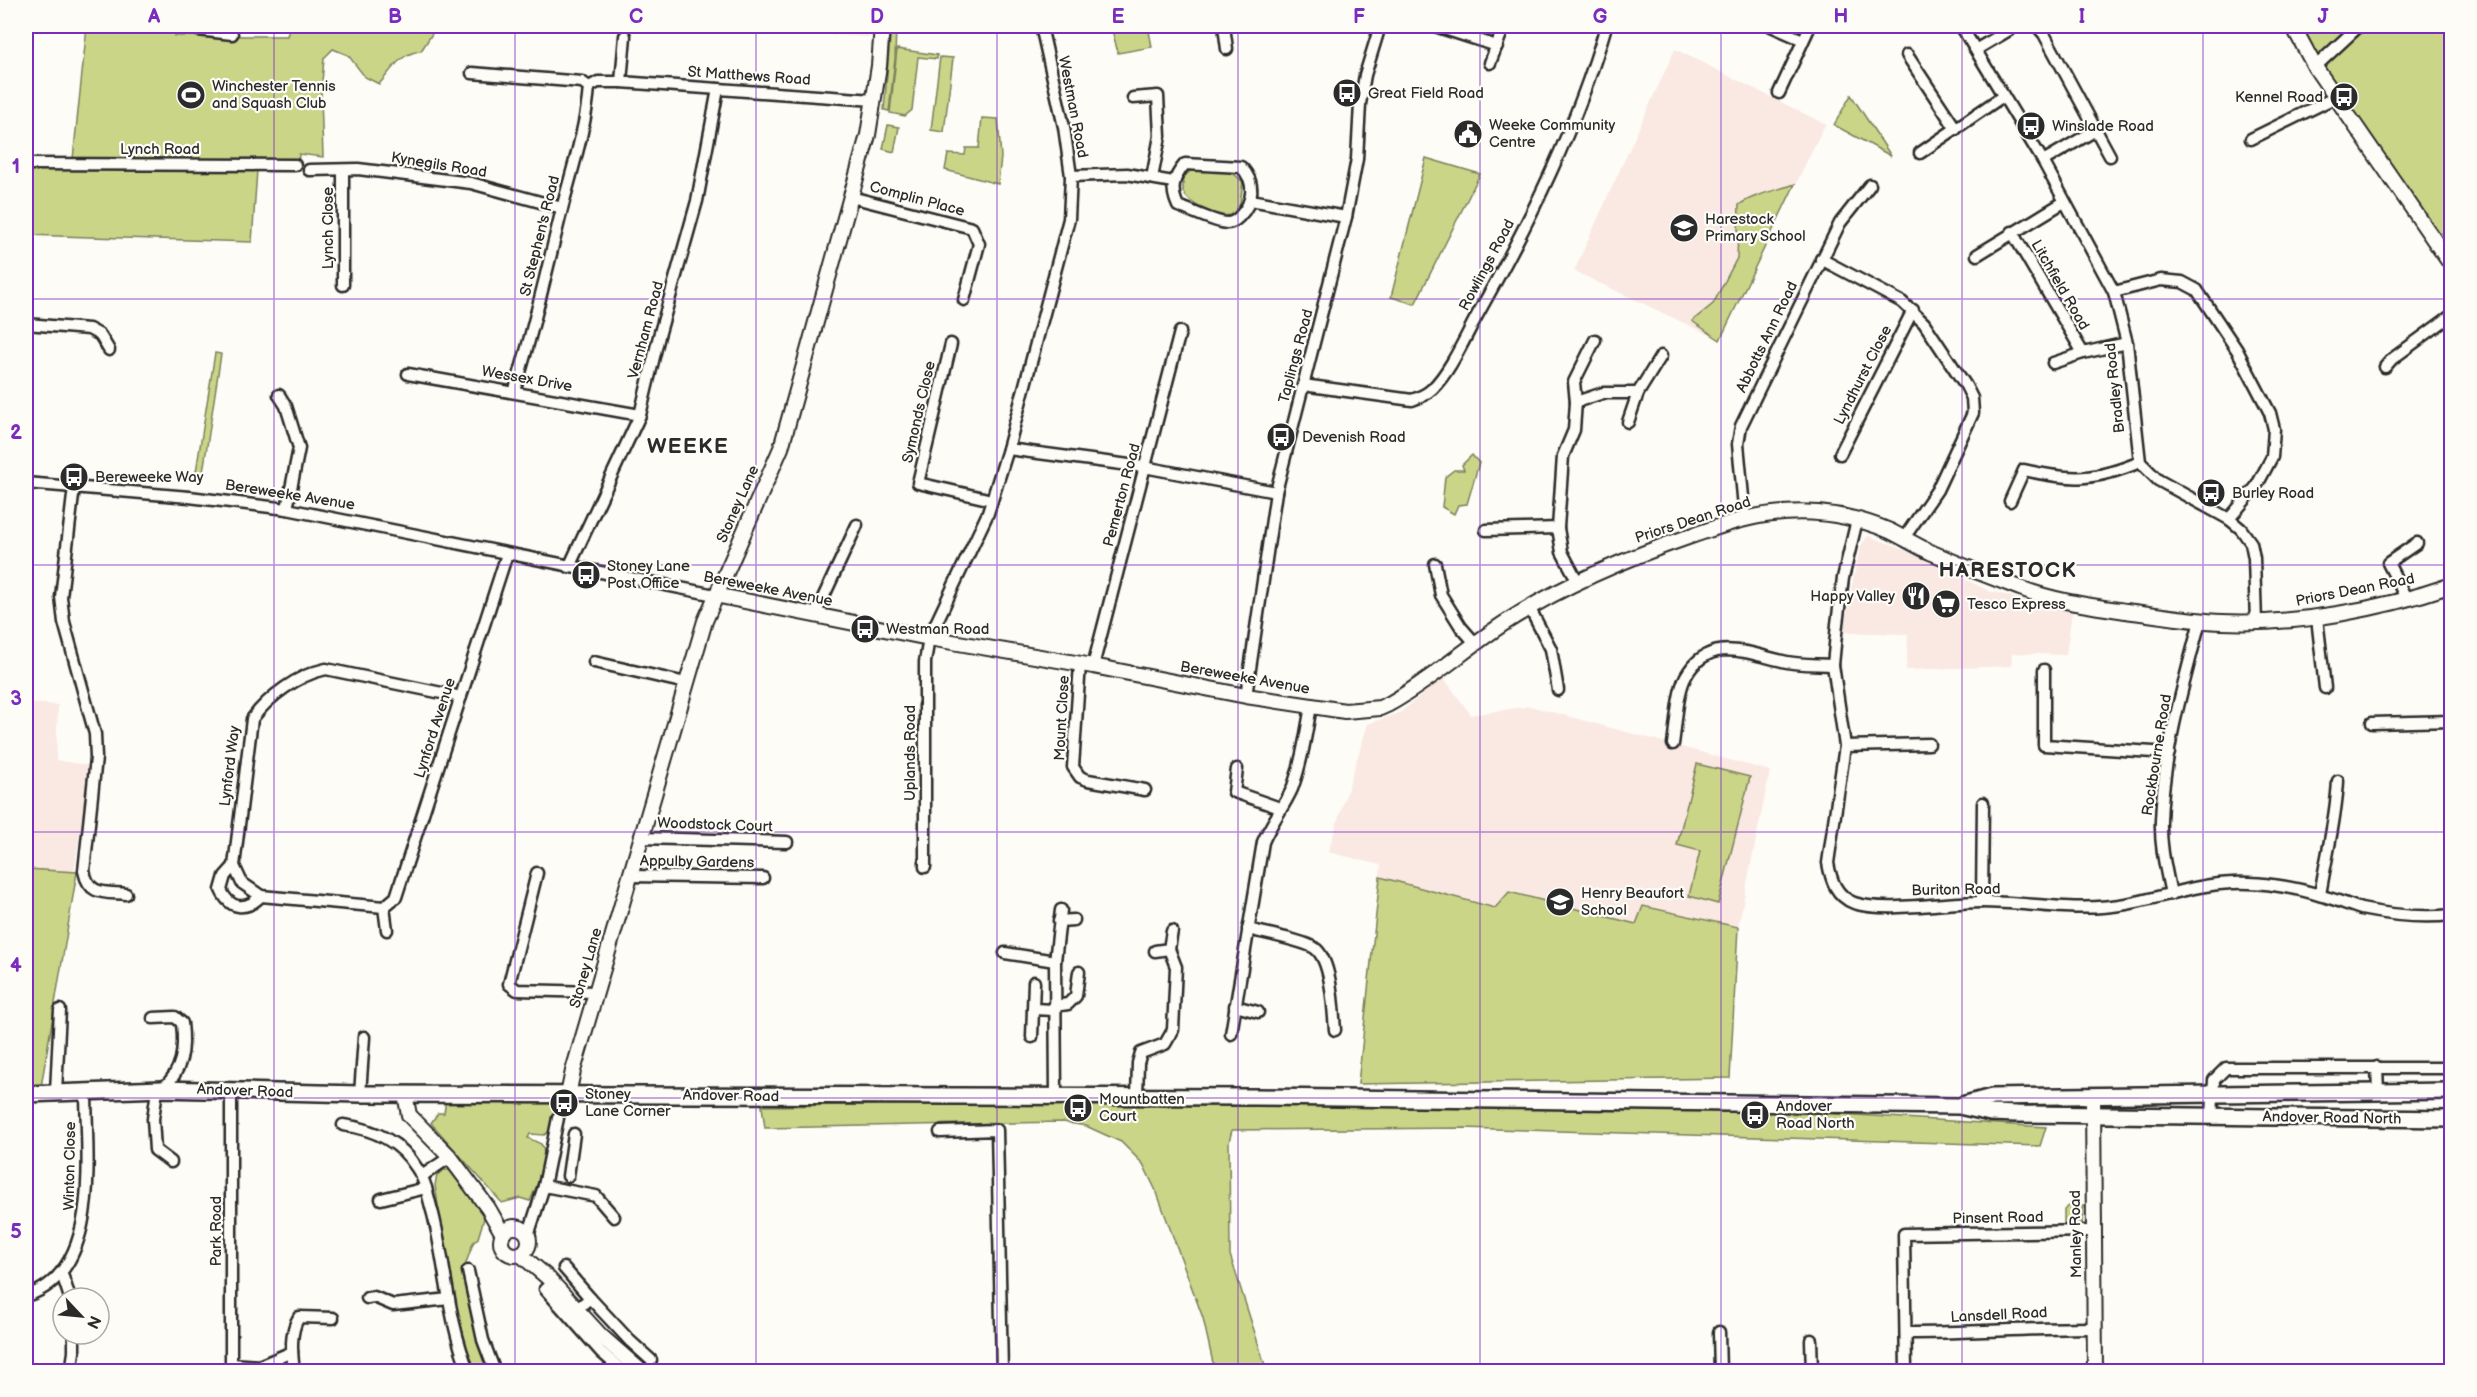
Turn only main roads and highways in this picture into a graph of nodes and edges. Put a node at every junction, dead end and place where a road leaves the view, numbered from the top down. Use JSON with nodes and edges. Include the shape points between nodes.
{"nodes":[{"id":1,"x":2451,"y":1091,"type":"edge"},
{"id":2,"x":26,"y":1094,"type":"edge"},
{"id":3,"x":1257,"y":1097,"type":"joint"},
{"id":4,"x":1959,"y":1106,"type":"junction"},
{"id":5,"x":2451,"y":1119,"type":"edge"}],
"edges":[{"from":1,"to":4,"type":"main road","name":"Andover Road North","via":[[1992,1097]]},
{"from":2,"to":3,"type":"main road","name":"Andover Road","via":[[160,1089],[360,1094]]},
{"from":3,"to":4,"type":"main road","name":"Andover Road North"},
{"from":4,"to":5,"type":"main road","name":"Andover Road North","via":[[1990,1113]]}]}
